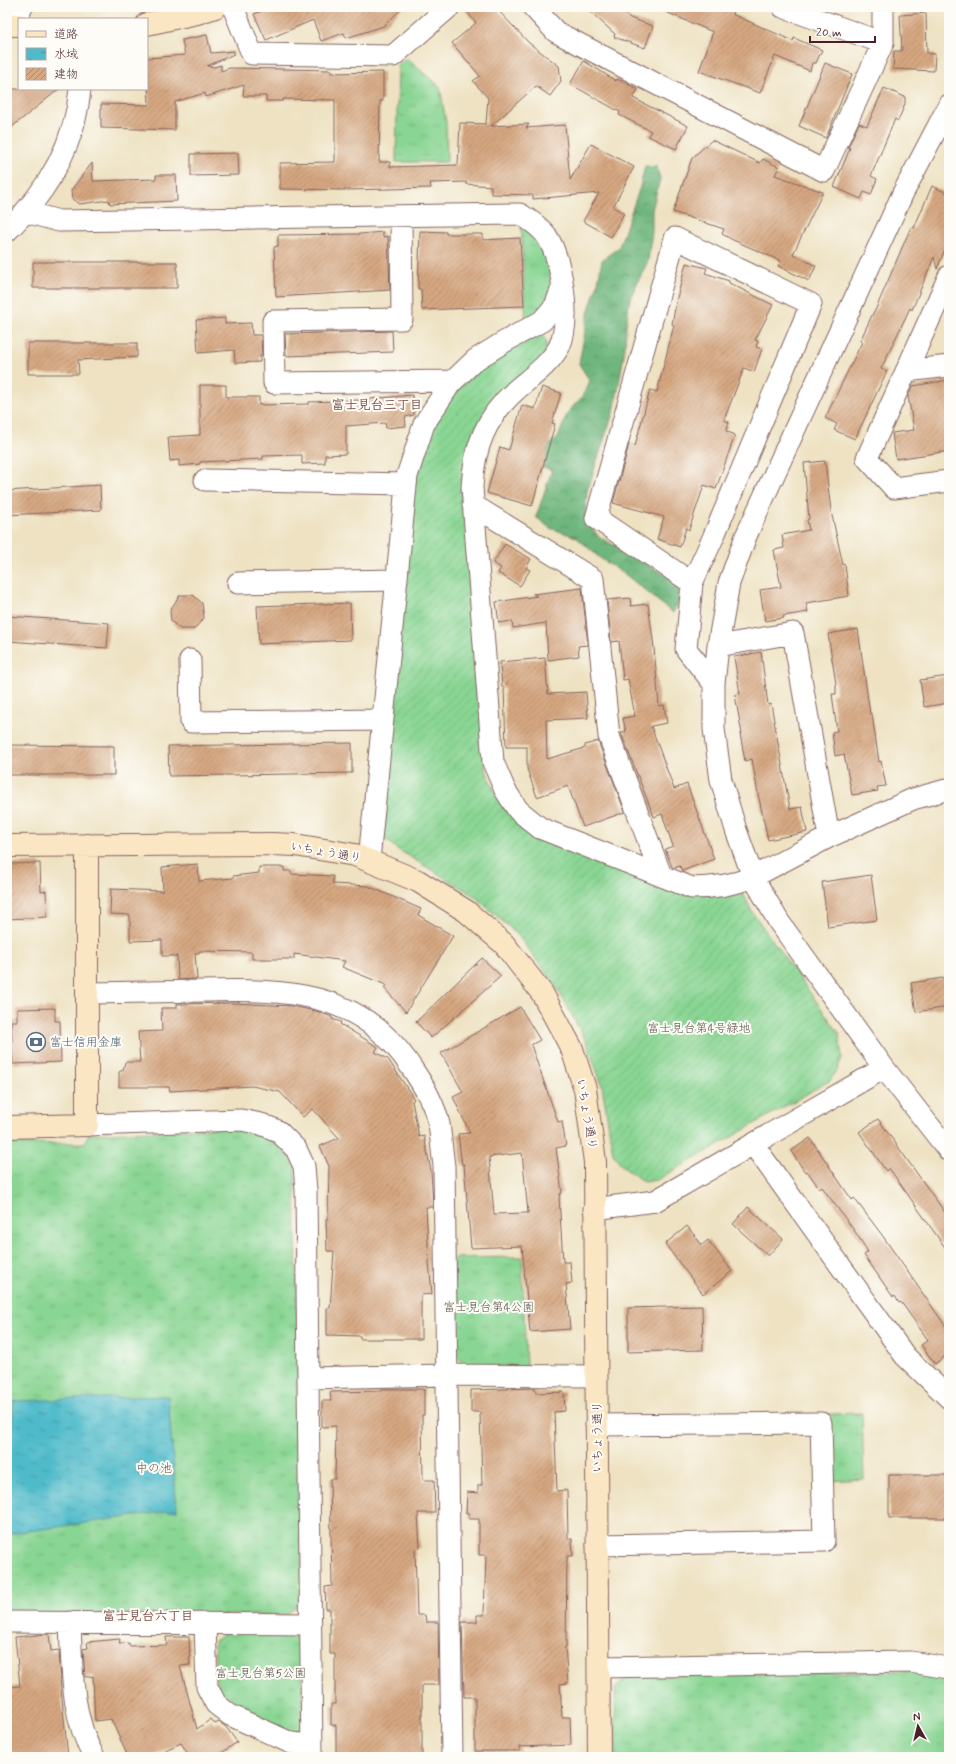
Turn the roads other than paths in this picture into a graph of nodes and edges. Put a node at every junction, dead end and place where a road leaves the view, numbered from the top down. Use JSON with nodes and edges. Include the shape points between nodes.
{"nodes":[{"id":1,"x":215,"y":7,"type":"edge"},
{"id":2,"x":233,"y":7,"type":"edge"},
{"id":3,"x":449,"y":7,"type":"edge"},
{"id":4,"x":533,"y":7,"type":"edge"},
{"id":5,"x":783,"y":7,"type":"edge"},
{"id":6,"x":883,"y":7,"type":"edge"},
{"id":7,"x":148,"y":24,"type":"edge"},
{"id":8,"x":883,"y":43,"type":"junction"},
{"id":9,"x":80,"y":90,"type":"edge"},
{"id":10,"x":949,"y":105,"type":"edge"},
{"id":11,"x":26,"y":212,"type":"junction"},
{"id":12,"x":401,"y":216,"type":"junction"},
{"id":13,"x":7,"y":231,"type":"edge"},
{"id":14,"x":949,"y":276,"type":"edge"},
{"id":15,"x":562,"y":288,"type":"junction"},
{"id":16,"x":949,"y":366,"type":"edge"},
{"id":17,"x":906,"y":371,"type":"junction"},
{"id":18,"x":453,"y":381,"type":"junction"},
{"id":19,"x":205,"y":480,"type":"dead end"},
{"id":20,"x":949,"y":481,"type":"edge"},
{"id":21,"x":406,"y":484,"type":"junction"},
{"id":22,"x":473,"y":505,"type":"junction"},
{"id":23,"x":397,"y":580,"type":"junction"},
{"id":24,"x":692,"y":583,"type":"junction"},
{"id":25,"x":238,"y":584,"type":"dead end"},
{"id":26,"x":718,"y":646,"type":"junction"},
{"id":27,"x":190,"y":660,"type":"dead end"},
{"id":28,"x":714,"y":684,"type":"junction"},
{"id":29,"x":383,"y":720,"type":"junction"},
{"id":30,"x":949,"y":790,"type":"edge"},
{"id":31,"x":829,"y":837,"type":"junction"},
{"id":32,"x":7,"y":846,"type":"edge"},
{"id":33,"x":87,"y":846,"type":"junction"},
{"id":34,"x":369,"y":860,"type":"junction"},
{"id":35,"x":661,"y":876,"type":"junction"},
{"id":36,"x":753,"y":877,"type":"junction"},
{"id":37,"x":88,"y":993,"type":"junction"},
{"id":38,"x":884,"y":1068,"type":"junction"},
{"id":39,"x":87,"y":1125,"type":"junction"},
{"id":40,"x":7,"y":1127,"type":"edge"},
{"id":41,"x":753,"y":1144,"type":"junction"},
{"id":42,"x":949,"y":1151,"type":"edge"},
{"id":43,"x":594,"y":1209,"type":"junction"},
{"id":44,"x":447,"y":1375,"type":"junction"},
{"id":45,"x":596,"y":1376,"type":"junction"},
{"id":46,"x":308,"y":1378,"type":"junction"},
{"id":47,"x":949,"y":1398,"type":"edge"},
{"id":48,"x":596,"y":1425,"type":"junction"},
{"id":49,"x":598,"y":1545,"type":"junction"},
{"id":50,"x":7,"y":1622,"type":"edge"},
{"id":51,"x":70,"y":1622,"type":"junction"},
{"id":52,"x":205,"y":1623,"type":"junction"},
{"id":53,"x":310,"y":1624,"type":"junction"},
{"id":54,"x":599,"y":1667,"type":"junction"},
{"id":55,"x":949,"y":1668,"type":"edge"},
{"id":56,"x":312,"y":1751,"type":"edge"},
{"id":57,"x":94,"y":1757,"type":"edge"},
{"id":58,"x":452,"y":1757,"type":"edge"},
{"id":59,"x":599,"y":1757,"type":"edge"}],
"edges":[{"from":1,"to":7,"type":"street"},
{"from":2,"to":3,"type":"street","via":[[252,54],[393,56]]},
{"from":4,"to":8,"type":"street","via":[[556,32],[824,171]]},
{"from":5,"to":8,"type":"street"},
{"from":6,"to":8,"type":"street"},
{"from":9,"to":11,"type":"street","via":[[74,127],[64,154],[51,179]]},
{"from":10,"to":26,"type":"street","via":[[903,193],[746,536],[729,583]]},
{"from":11,"to":12,"type":"street","via":[[59,221]]},
{"from":11,"to":13,"type":"street"},
{"from":12,"to":15,"type":"street","via":[[520,214],[535,223],[553,247],[561,273]]},
{"from":12,"to":18,"type":"street","via":[[402,318],[273,321],[274,383]]},
{"from":14,"to":17,"type":"street"},
{"from":15,"to":18,"type":"street","via":[[555,306],[542,321],[475,360]]},
{"from":15,"to":22,"type":"street","via":[[566,316],[559,346],[542,368],[500,407],[486,426],[473,466]]},
{"from":16,"to":17,"type":"street"},
{"from":17,"to":20,"type":"street","via":[[867,458],[894,488]]},
{"from":18,"to":21,"type":"street","via":[[424,424]]},
{"from":19,"to":21,"type":"street"},
{"from":21,"to":23,"type":"street"},
{"from":22,"to":35,"type":"street","via":[[593,579],[609,736]]},
{"from":22,"to":35,"type":"street","via":[[492,762],[505,790],[518,810],[540,828]]},
{"from":23,"to":25,"type":"street"},
{"from":23,"to":29,"type":"street"},
{"from":24,"to":24,"type":"street","via":[[596,518],[675,238],[811,304]]},
{"from":24,"to":28,"type":"street","via":[[686,649]]},
{"from":26,"to":28,"type":"street"},
{"from":26,"to":31,"type":"street","via":[[793,634]]},
{"from":27,"to":29,"type":"street","via":[[191,722]]},
{"from":28,"to":36,"type":"street","via":[[714,729],[721,780]]},
{"from":29,"to":34,"type":"street"},
{"from":30,"to":31,"type":"street","via":[[913,799]]},
{"from":31,"to":36,"type":"street"},
{"from":32,"to":33,"type":"street","name":"いちょう通り"},
{"from":33,"to":34,"type":"street","name":"いちょう通り","via":[[280,844],[323,849]]},
{"from":33,"to":37,"type":"street"},
{"from":34,"to":43,"type":"street","name":"いちょう通り","via":[[418,881],[466,911],[504,944],[542,993],[572,1049],[585,1089],[594,1162]]},
{"from":35,"to":36,"type":"street","via":[[692,888],[728,885]]},
{"from":36,"to":38,"type":"street","via":[[779,922]]},
{"from":37,"to":39,"type":"street"},
{"from":37,"to":44,"type":"street","via":[[260,990],[302,994],[340,1006],[368,1022],[392,1041],[426,1088],[438,1123],[444,1166]]},
{"from":38,"to":41,"type":"street"},
{"from":38,"to":42,"type":"street"},
{"from":39,"to":40,"type":"street"},
{"from":39,"to":46,"type":"street","via":[[241,1120],[278,1131],[296,1149],[304,1166],[306,1190]]},
{"from":41,"to":43,"type":"street","via":[[655,1201]]},
{"from":41,"to":47,"type":"street","via":[[905,1356]]},
{"from":43,"to":45,"type":"street","name":"いちょう通り"},
{"from":44,"to":45,"type":"street"},
{"from":44,"to":46,"type":"street"},
{"from":44,"to":58,"type":"street"},
{"from":45,"to":48,"type":"street","name":"いちょう通り"},
{"from":46,"to":53,"type":"street"},
{"from":48,"to":49,"type":"street","name":"いちょう通り"},
{"from":48,"to":49,"type":"street","via":[[821,1423],[824,1541]]},
{"from":49,"to":54,"type":"street","name":"いちょう通り"},
{"from":50,"to":51,"type":"street"},
{"from":51,"to":52,"type":"street"},
{"from":51,"to":57,"type":"street","via":[[72,1678],[78,1719],[85,1742]]},
{"from":52,"to":53,"type":"street"},
{"from":52,"to":56,"type":"street","via":[[207,1688],[216,1704],[230,1715]]},
{"from":53,"to":56,"type":"street"},
{"from":54,"to":55,"type":"street","via":[[910,1662]]},
{"from":54,"to":59,"type":"street","name":"いちょう通り"}]}
